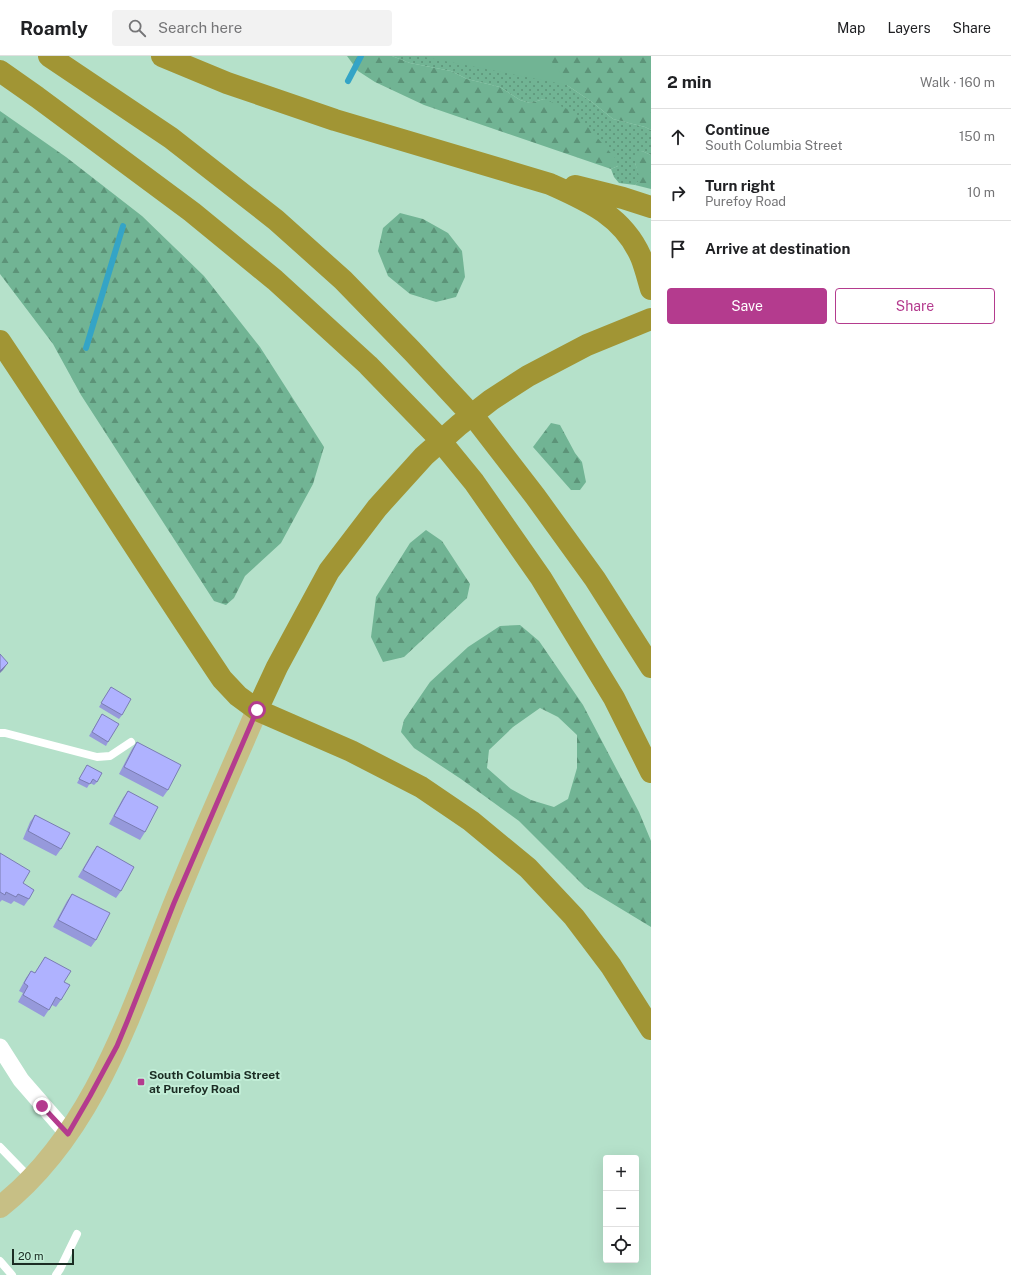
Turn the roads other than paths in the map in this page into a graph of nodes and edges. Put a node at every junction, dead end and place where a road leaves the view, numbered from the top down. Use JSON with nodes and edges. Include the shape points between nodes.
{"nodes":[{"id":1,"x":49,"y":56,"type":"edge"},
{"id":2,"x":162,"y":56,"type":"edge"},
{"id":3,"x":0,"y":71,"type":"edge"},
{"id":4,"x":550,"y":184,"type":"junction"},
{"id":5,"x":651,"y":207,"type":"edge"},
{"id":6,"x":651,"y":289,"type":"edge"},
{"id":7,"x":651,"y":319,"type":"edge"},
{"id":8,"x":0,"y":341,"type":"edge"},
{"id":9,"x":651,"y":668,"type":"edge"},
{"id":10,"x":257,"y":710,"type":"junction"},
{"id":11,"x":0,"y":733,"type":"edge"},
{"id":12,"x":131,"y":742,"type":"dead end"},
{"id":13,"x":651,"y":772,"type":"edge"},
{"id":14,"x":651,"y":1029,"type":"edge"},
{"id":15,"x":0,"y":1047,"type":"edge"},
{"id":16,"x":68,"y":1134,"type":"junction"},
{"id":17,"x":0,"y":1147,"type":"edge"},
{"id":18,"x":30,"y":1179,"type":"junction"},
{"id":19,"x":0,"y":1207,"type":"edge"},
{"id":20,"x":77,"y":1234,"type":"dead end"},
{"id":21,"x":0,"y":1262,"type":"edge"},
{"id":22,"x":12,"y":1275,"type":"edge"},
{"id":23,"x":56,"y":1275,"type":"edge"}],
"edges":[{"from":1,"to":9,"type":"highway","via":[[171,138],[276,220],[343,280],[407,345],[478,422],[535,496],[595,579]]},
{"from":2,"to":4,"type":"highway","via":[[227,83],[335,120]]},
{"from":3,"to":13,"type":"highway","via":[[192,212],[275,280],[368,364],[434,433],[474,482],[541,578],[614,698]]},
{"from":4,"to":5,"type":"highway","via":[[579,186]]},
{"from":4,"to":6,"type":"highway","via":[[601,209],[619,224],[641,258]]},
{"from":7,"to":10,"type":"highway","via":[[587,345],[528,376],[491,400],[424,456],[377,508],[330,571],[277,667]]},
{"from":8,"to":10,"type":"highway","via":[[222,679],[238,696]]},
{"from":10,"to":14,"type":"highway","via":[[351,751],[421,787],[471,821],[528,868],[574,917],[611,966]]},
{"from":10,"to":16,"type":"main road","via":[[174,903],[117,1046]]},
{"from":11,"to":12,"type":"lane","via":[[97,757],[110,756]]},
{"from":15,"to":16,"type":"street","via":[[21,1080]]},
{"from":16,"to":18,"type":"main road"},
{"from":17,"to":18,"type":"lane"},
{"from":18,"to":19,"type":"main road"},
{"from":20,"to":23,"type":"lane"},
{"from":21,"to":22,"type":"lane"}]}
